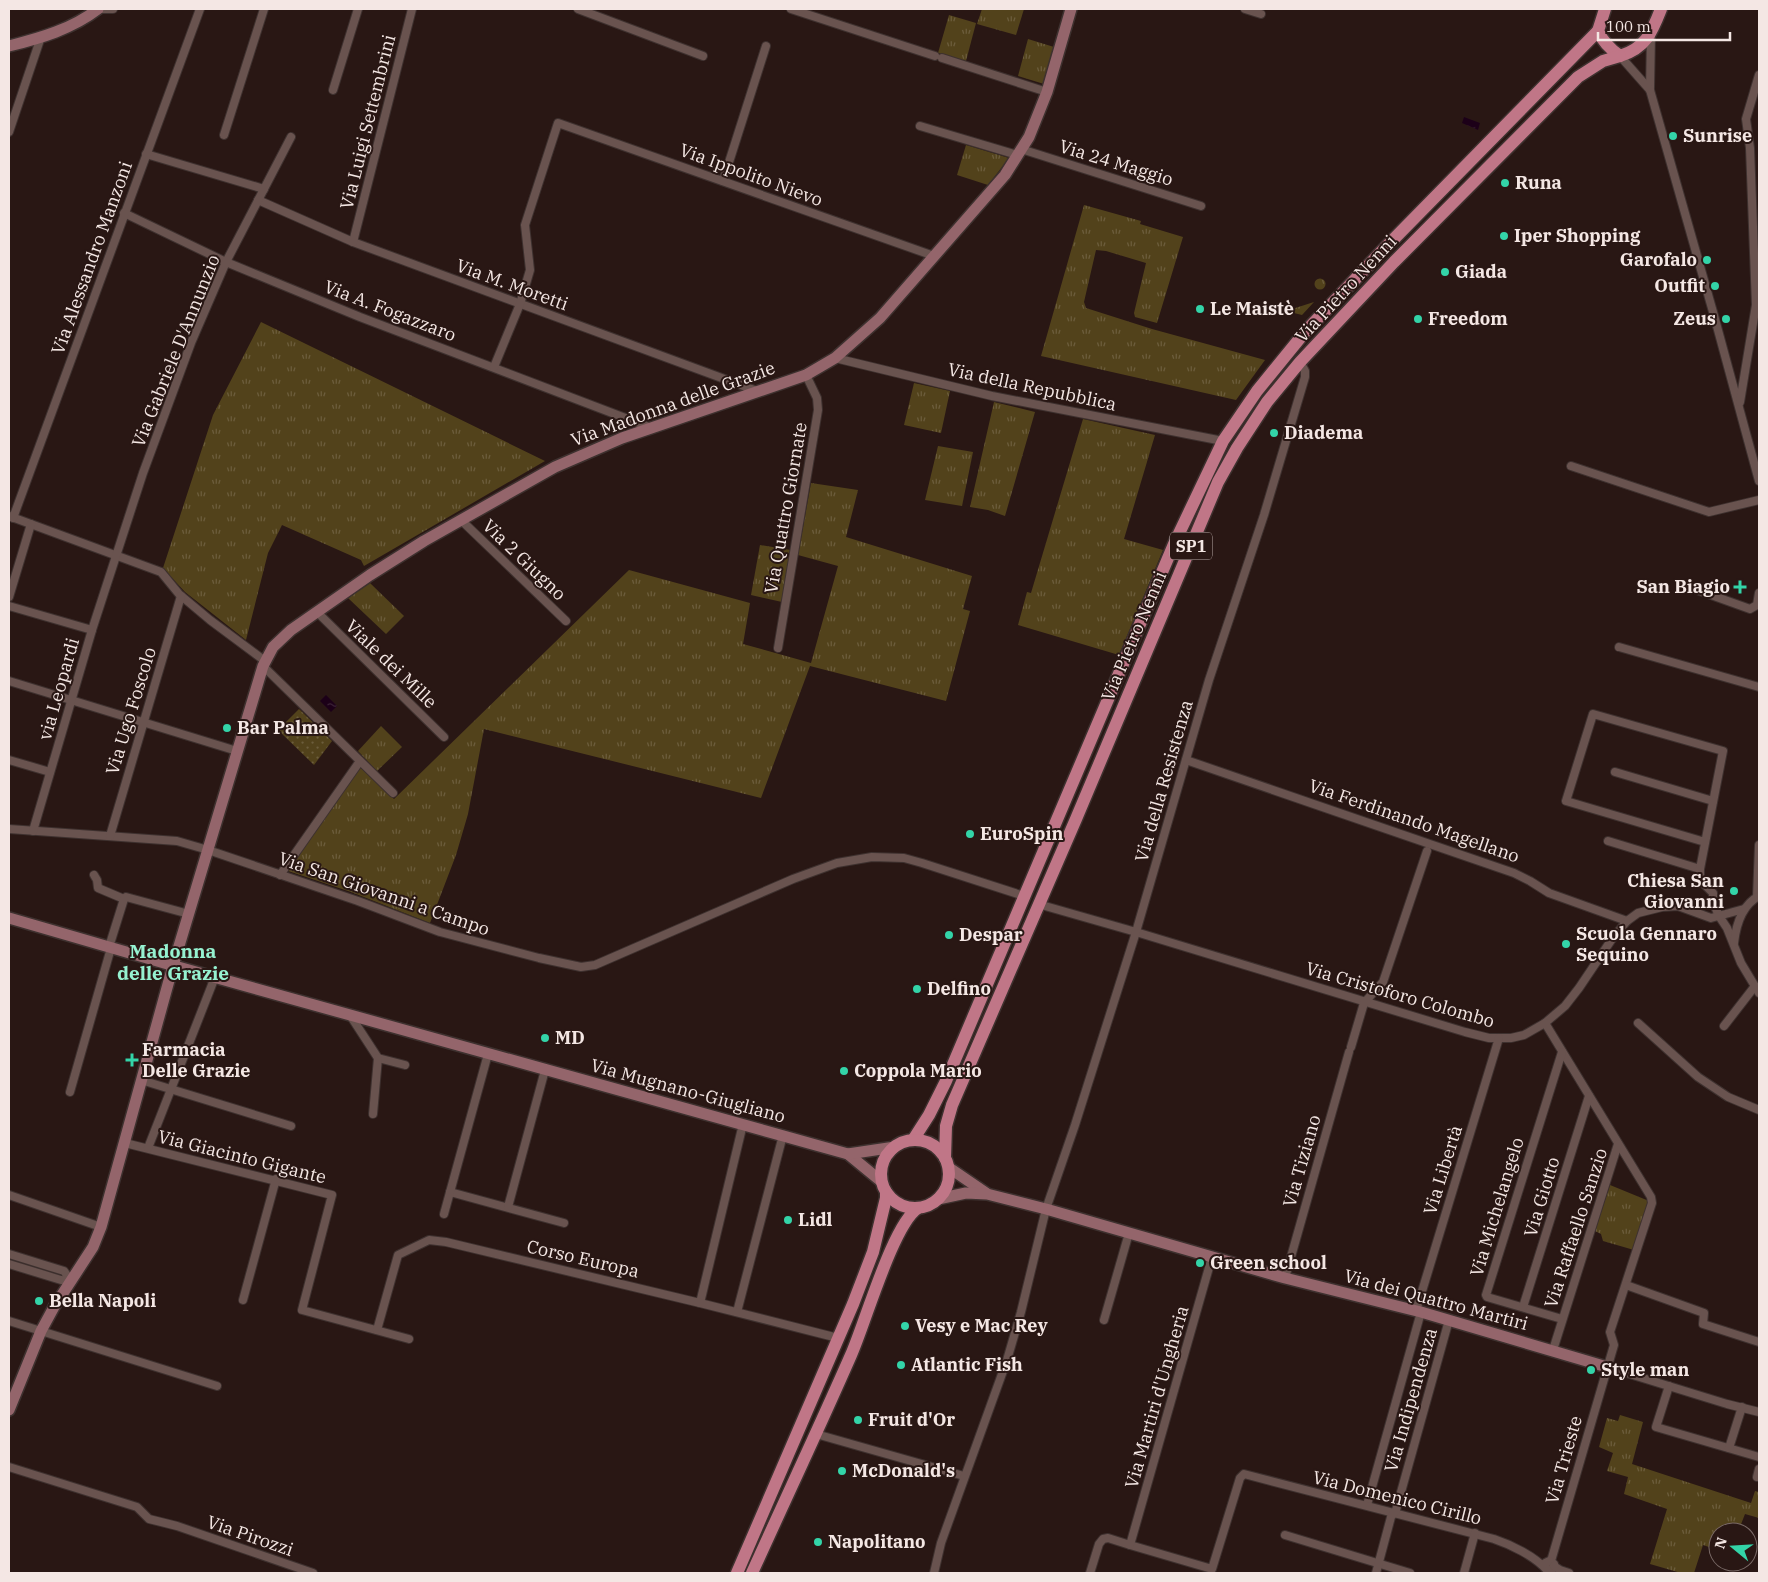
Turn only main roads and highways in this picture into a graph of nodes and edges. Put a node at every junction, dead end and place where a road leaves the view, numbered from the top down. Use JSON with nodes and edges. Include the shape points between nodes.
{"nodes":[{"id":1,"x":1605,"y":9,"type":"edge"},
{"id":2,"x":1661,"y":9,"type":"edge"},
{"id":3,"x":1598,"y":31,"type":"junction"},
{"id":4,"x":1620,"y":56,"type":"junction"},
{"id":5,"x":913,"y":1140,"type":"junction"},
{"id":6,"x":946,"y":1162,"type":"junction"},
{"id":7,"x":884,"y":1187,"type":"junction"},
{"id":8,"x":918,"y":1208,"type":"junction"},
{"id":9,"x":737,"y":1573,"type":"edge"},
{"id":10,"x":752,"y":1573,"type":"edge"}],
"edges":[{"from":1,"to":3,"type":"main road"},
{"from":2,"to":4,"type":"main road","name":"Via Pietro Nenni","via":[[1651,34],[1638,49]]},
{"from":3,"to":4,"type":"main road","via":[[1602,40]]},
{"from":3,"to":5,"type":"main road","name":"Via Pietro Nenni","number":"SP1","via":[[1305,332],[1257,391],[1223,441],[1174,544],[946,1081]]},
{"from":4,"to":6,"type":"main road","name":"Via Pietro Nenni","number":"SP1","via":[[1604,60],[1578,77],[1394,262],[1300,362],[1267,402],[1237,448],[1218,482],[952,1105],[946,1126]]},
{"from":5,"to":6,"type":"main road","via":[[932,1144]]},
{"from":5,"to":7,"type":"main road","via":[[895,1147],[883,1162]]},
{"from":6,"to":8,"type":"main road","via":[[947,1184],[938,1199]]},
{"from":7,"to":8,"type":"main road","via":[[900,1205]]},
{"from":7,"to":9,"type":"main road","via":[[886,1198],[873,1252]]},
{"from":8,"to":10,"type":"main road","via":[[913,1211],[890,1254],[852,1353]]}]}
